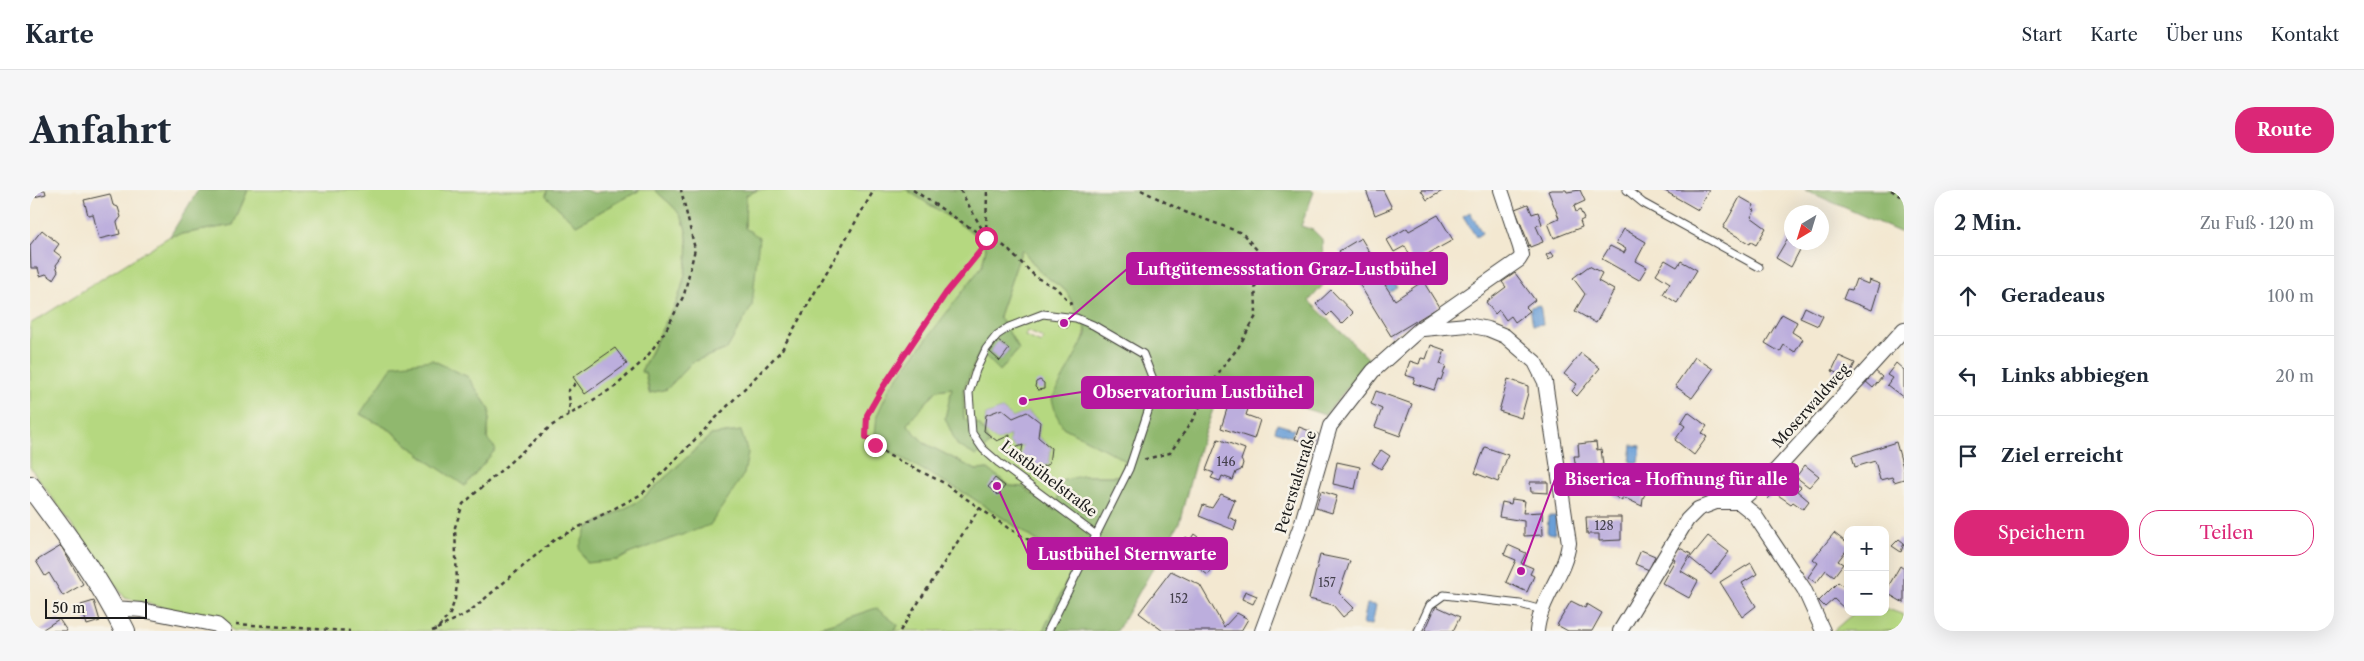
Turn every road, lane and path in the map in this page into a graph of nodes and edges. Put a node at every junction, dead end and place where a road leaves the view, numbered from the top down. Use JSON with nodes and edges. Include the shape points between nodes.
{"nodes":[{"id":1,"x":681,"y":190,"type":"edge"},
{"id":2,"x":874,"y":190,"type":"edge"},
{"id":3,"x":913,"y":190,"type":"edge"},
{"id":4,"x":960,"y":190,"type":"edge"},
{"id":5,"x":987,"y":190,"type":"edge"},
{"id":6,"x":1141,"y":190,"type":"edge"},
{"id":7,"x":1501,"y":190,"type":"edge"},
{"id":8,"x":1627,"y":190,"type":"edge"},
{"id":9,"x":1891,"y":190,"type":"edge"},
{"id":10,"x":1904,"y":198,"type":"edge"},
{"id":11,"x":986,"y":238,"type":"junction"},
{"id":12,"x":1759,"y":267,"type":"dead end"},
{"id":13,"x":1076,"y":318,"type":"junction"},
{"id":14,"x":1904,"y":329,"type":"edge"},
{"id":15,"x":1420,"y":330,"type":"junction"},
{"id":16,"x":576,"y":383,"type":"dead end"},
{"id":17,"x":568,"y":416,"type":"junction"},
{"id":18,"x":1131,"y":462,"type":"junction"},
{"id":19,"x":30,"y":486,"type":"edge"},
{"id":20,"x":1739,"y":502,"type":"junction"},
{"id":21,"x":980,"y":507,"type":"junction"},
{"id":22,"x":1096,"y":535,"type":"junction"},
{"id":23,"x":1079,"y":568,"type":"junction"},
{"id":24,"x":114,"y":608,"type":"junction"},
{"id":25,"x":1542,"y":610,"type":"junction"},
{"id":26,"x":220,"y":628,"type":"edge"},
{"id":27,"x":437,"y":629,"type":"junction"},
{"id":28,"x":901,"y":630,"type":"edge"},
{"id":29,"x":125,"y":631,"type":"edge"},
{"id":30,"x":350,"y":631,"type":"edge"},
{"id":31,"x":432,"y":631,"type":"edge"},
{"id":32,"x":1048,"y":631,"type":"edge"},
{"id":33,"x":1262,"y":631,"type":"edge"},
{"id":34,"x":1418,"y":631,"type":"edge"},
{"id":35,"x":1537,"y":631,"type":"edge"},
{"id":36,"x":1620,"y":631,"type":"edge"},
{"id":37,"x":1823,"y":631,"type":"edge"}],
"edges":[{"from":1,"to":17,"type":"path","via":[[695,249],[684,295],[666,330],[646,358],[616,386]]},
{"from":2,"to":27,"type":"path","via":[[781,351],[642,494],[554,540],[469,612]]},
{"from":3,"to":11,"type":"path"},
{"from":4,"to":11,"type":"path"},
{"from":5,"to":11,"type":"path"},
{"from":6,"to":18,"type":"path","via":[[1185,212],[1242,233],[1258,251],[1256,316],[1170,453]]},
{"from":7,"to":15,"type":"street","name":"Peterstalstraße","via":[[1522,255]]},
{"from":8,"to":12,"type":"lane","via":[[1643,203]]},
{"from":9,"to":10,"type":"path"},
{"from":11,"to":13,"type":"path","via":[[1004,246],[1038,278],[1055,288],[1070,302]]},
{"from":11,"to":21,"type":"path","via":[[982,249],[946,293],[883,387],[867,415],[865,427],[866,437],[886,454],[944,483]]},
{"from":13,"to":18,"type":"lane","name":"Lustbühelstraße","via":[[1143,354],[1156,387]]},
{"from":13,"to":22,"type":"lane","name":"Lustbühelstraße","via":[[1043,314],[1009,327],[997,336],[986,349],[976,370],[969,392],[969,410],[972,433],[983,449]]},
{"from":14,"to":20,"type":"street","name":"Moserwaldweg","via":[[1777,468]]},
{"from":15,"to":25,"type":"street","via":[[1467,324],[1505,336],[1535,362],[1545,382],[1569,543],[1567,559]]},
{"from":15,"to":33,"type":"street","name":"Peterstalstraße","via":[[1373,371],[1330,426],[1302,522]]},
{"from":16,"to":17,"type":"path","via":[[568,391]]},
{"from":17,"to":27,"type":"path","via":[[551,426],[463,504],[455,527],[455,599],[450,614]]},
{"from":18,"to":22,"type":"lane","name":"Lustbühelstraße"},
{"from":19,"to":24,"type":"main road","via":[[85,560]]},
{"from":20,"to":36,"type":"street","via":[[1716,502],[1698,509],[1687,520]]},
{"from":20,"to":37,"type":"street","via":[[1754,514],[1804,589]]},
{"from":21,"to":23,"type":"path","via":[[1041,549]]},
{"from":21,"to":28,"type":"path"},
{"from":22,"to":23,"type":"lane","name":"Lustbühelstraße"},
{"from":23,"to":32,"type":"lane","name":"Lustbühelstraße"},
{"from":24,"to":26,"type":"street","via":[[141,610]]},
{"from":24,"to":29,"type":"main road"},
{"from":25,"to":34,"type":"lane","via":[[1520,604],[1444,595],[1430,605]]},
{"from":25,"to":35,"type":"street"},
{"from":26,"to":30,"type":"path","via":[[277,625]]},
{"from":27,"to":31,"type":"path"}]}
